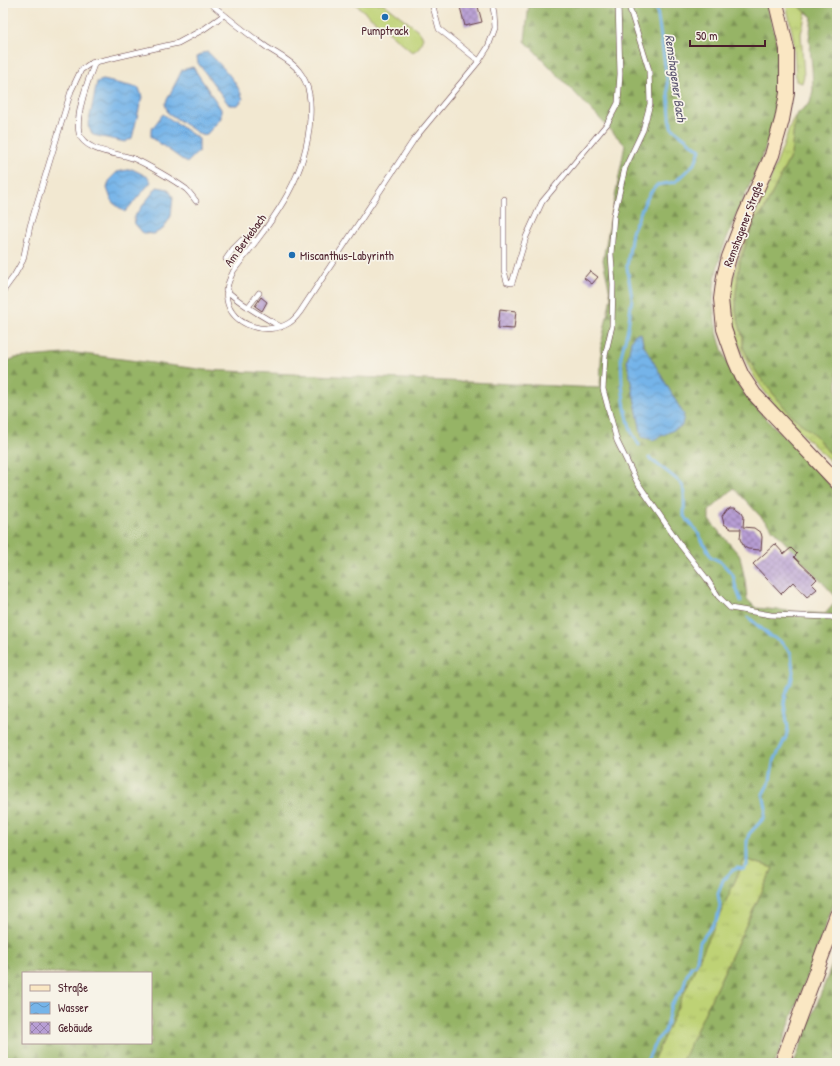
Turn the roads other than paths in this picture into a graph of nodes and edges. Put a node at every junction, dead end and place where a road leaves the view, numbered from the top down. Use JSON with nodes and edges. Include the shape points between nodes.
{"nodes":[{"id":1,"x":210,"y":3,"type":"edge"},
{"id":2,"x":432,"y":3,"type":"edge"},
{"id":3,"x":492,"y":3,"type":"edge"},
{"id":4,"x":618,"y":3,"type":"edge"},
{"id":5,"x":628,"y":3,"type":"edge"},
{"id":6,"x":776,"y":3,"type":"edge"},
{"id":7,"x":224,"y":15,"type":"junction"},
{"id":8,"x":95,"y":62,"type":"junction"},
{"id":9,"x":479,"y":62,"type":"junction"},
{"id":10,"x":504,"y":199,"type":"dead end"},
{"id":11,"x":196,"y":200,"type":"dead end"},
{"id":12,"x":256,"y":241,"type":"junction"},
{"id":13,"x":226,"y":259,"type":"dead end"},
{"id":14,"x":3,"y":290,"type":"edge"},
{"id":15,"x":226,"y":290,"type":"junction"},
{"id":16,"x":259,"y":293,"type":"dead end"},
{"id":17,"x":248,"y":307,"type":"junction"},
{"id":18,"x":280,"y":327,"type":"junction"},
{"id":19,"x":837,"y":482,"type":"edge"},
{"id":20,"x":837,"y":619,"type":"edge"},
{"id":21,"x":837,"y":915,"type":"edge"},
{"id":22,"x":782,"y":1063,"type":"edge"}],
"edges":[{"from":1,"to":7,"type":"lane","name":"Am Berkebach"},
{"from":2,"to":9,"type":"lane","via":[[439,29]]},
{"from":3,"to":9,"type":"lane","via":[[495,28]]},
{"from":4,"to":10,"type":"lane","via":[[618,103],[607,124],[542,202],[526,237],[512,282],[507,282],[504,271]]},
{"from":5,"to":20,"type":"lane","via":[[649,70],[650,104],[643,130],[625,168],[614,215],[611,254],[612,326],[605,356],[602,388],[617,441],[637,482],[681,546],[730,608],[771,615]]},
{"from":6,"to":19,"type":"main road","name":"Remshagener Straße","via":[[788,49],[787,93],[772,155],[729,257],[722,299],[724,329],[734,360],[754,394]]},
{"from":7,"to":8,"type":"lane","via":[[178,43]]},
{"from":7,"to":12,"type":"lane","name":"Am Berkebach","via":[[290,62],[303,78],[310,98],[309,133],[303,160],[281,207]]},
{"from":8,"to":11,"type":"lane","via":[[86,86],[78,121],[80,134],[86,143],[100,150],[133,158],[186,189]]},
{"from":8,"to":14,"type":"lane","via":[[81,70],[71,91],[30,226],[23,260]]},
{"from":9,"to":18,"type":"lane","via":[[415,138],[305,306],[290,323]]},
{"from":12,"to":13,"type":"lane","via":[[246,238],[242,240]]},
{"from":12,"to":15,"type":"lane","name":"Am Berkebach","via":[[234,270]]},
{"from":15,"to":17,"type":"lane"},
{"from":15,"to":18,"type":"lane","via":[[230,308],[238,319],[254,328]]},
{"from":16,"to":17,"type":"lane"},
{"from":17,"to":18,"type":"lane"},
{"from":21,"to":22,"type":"main road"}]}
